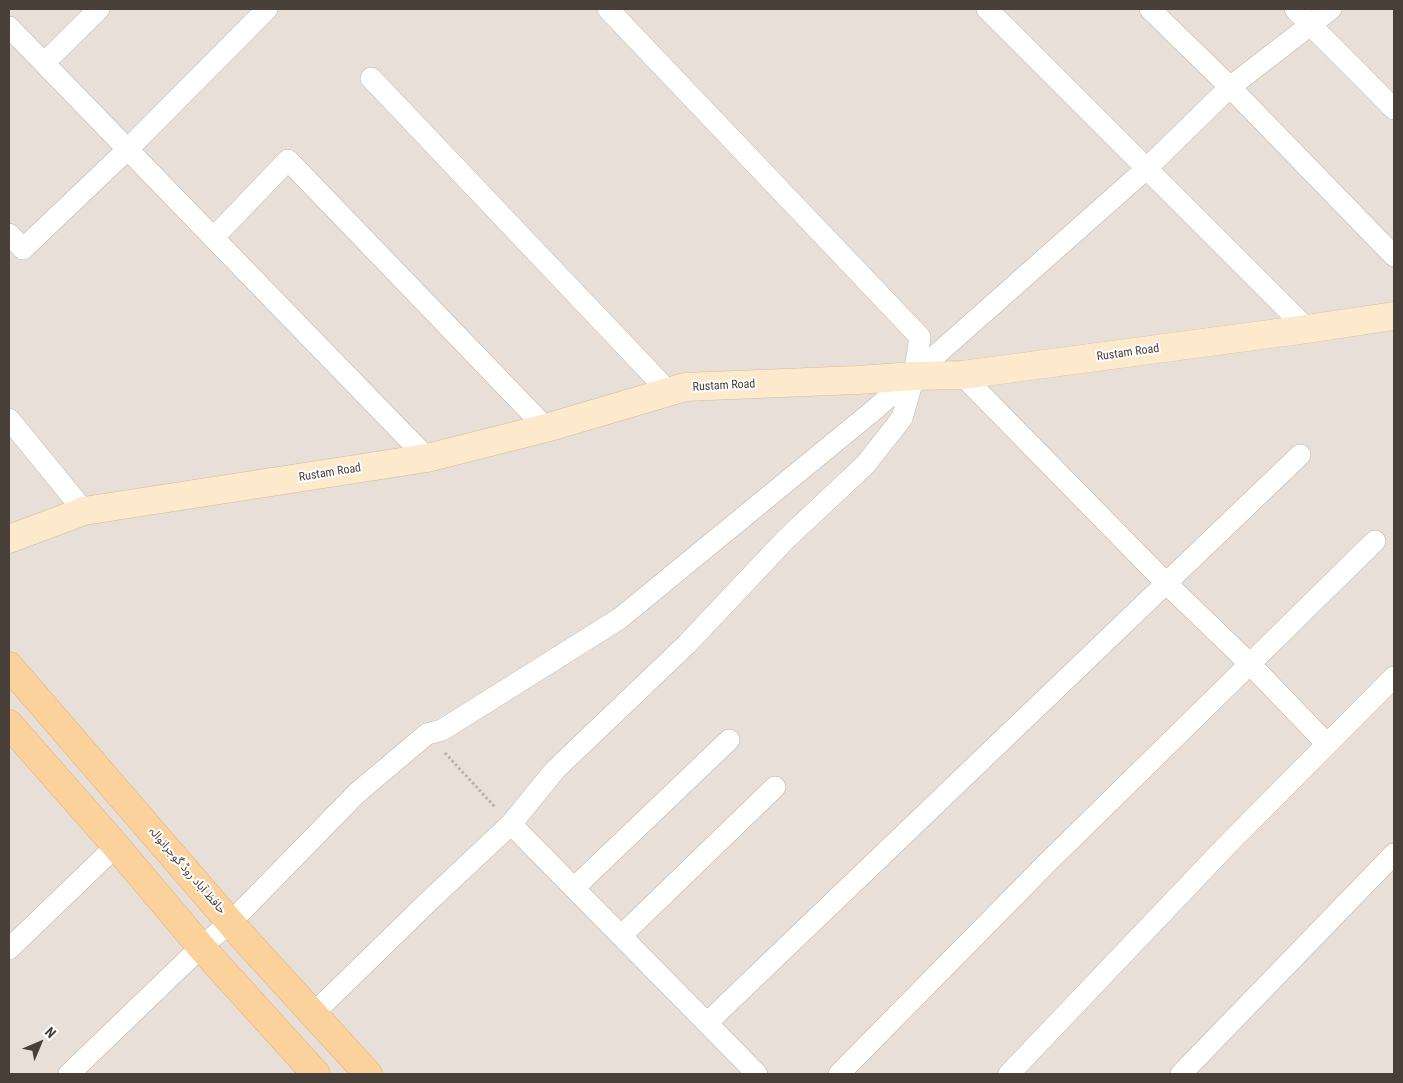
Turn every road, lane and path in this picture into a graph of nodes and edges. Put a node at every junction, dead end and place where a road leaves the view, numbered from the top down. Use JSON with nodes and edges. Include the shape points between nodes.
{"nodes":[{"id":1,"x":99,"y":9,"type":"edge"},
{"id":2,"x":267,"y":9,"type":"edge"},
{"id":3,"x":608,"y":9,"type":"edge"},
{"id":4,"x":987,"y":9,"type":"edge"},
{"id":5,"x":1150,"y":9,"type":"edge"},
{"id":6,"x":1294,"y":9,"type":"edge"},
{"id":7,"x":1332,"y":9,"type":"edge"},
{"id":8,"x":1311,"y":25,"type":"junction"},
{"id":9,"x":9,"y":27,"type":"edge"},
{"id":10,"x":44,"y":63,"type":"junction"},
{"id":11,"x":371,"y":78,"type":"dead end"},
{"id":12,"x":1230,"y":87,"type":"junction"},
{"id":13,"x":1394,"y":109,"type":"edge"},
{"id":14,"x":128,"y":150,"type":"junction"},
{"id":15,"x":1146,"y":169,"type":"junction"},
{"id":16,"x":219,"y":232,"type":"dead end"},
{"id":17,"x":9,"y":234,"type":"edge"},
{"id":18,"x":1394,"y":256,"type":"edge"},
{"id":19,"x":1394,"y":316,"type":"edge"},
{"id":20,"x":1307,"y":329,"type":"junction"},
{"id":21,"x":962,"y":375,"type":"junction"},
{"id":22,"x":914,"y":376,"type":"junction"},
{"id":23,"x":668,"y":392,"type":"junction"},
{"id":24,"x":9,"y":419,"type":"edge"},
{"id":25,"x":546,"y":428,"type":"junction"},
{"id":26,"x":1300,"y":455,"type":"dead end"},
{"id":27,"x":428,"y":458,"type":"junction"},
{"id":28,"x":84,"y":512,"type":"junction"},
{"id":29,"x":9,"y":540,"type":"edge"},
{"id":30,"x":1375,"y":540,"type":"dead end"},
{"id":31,"x":1166,"y":583,"type":"junction"},
{"id":32,"x":1250,"y":664,"type":"junction"},
{"id":33,"x":9,"y":666,"type":"edge"},
{"id":34,"x":1394,"y":677,"type":"edge"},
{"id":35,"x":9,"y":724,"type":"edge"},
{"id":36,"x":427,"y":734,"type":"junction"},
{"id":37,"x":729,"y":740,"type":"dead end"},
{"id":38,"x":1327,"y":744,"type":"junction"},
{"id":39,"x":775,"y":787,"type":"dead end"},
{"id":40,"x":511,"y":824,"type":"junction"},
{"id":41,"x":116,"y":846,"type":"junction"},
{"id":42,"x":1394,"y":854,"type":"edge"},
{"id":43,"x":574,"y":888,"type":"junction"},
{"id":44,"x":230,"y":922,"type":"junction"},
{"id":45,"x":621,"y":936,"type":"junction"},
{"id":46,"x":201,"y":947,"type":"junction"},
{"id":47,"x":9,"y":950,"type":"edge"},
{"id":48,"x":313,"y":1014,"type":"junction"},
{"id":49,"x":706,"y":1023,"type":"junction"},
{"id":50,"x":312,"y":1073,"type":"edge"},
{"id":51,"x":69,"y":1074,"type":"edge"},
{"id":52,"x":368,"y":1074,"type":"edge"},
{"id":53,"x":757,"y":1074,"type":"edge"},
{"id":54,"x":839,"y":1074,"type":"edge"},
{"id":55,"x":1008,"y":1074,"type":"edge"},
{"id":56,"x":1181,"y":1074,"type":"edge"}],
"edges":[{"from":1,"to":10,"type":"street"},
{"from":2,"to":14,"type":"street"},
{"from":3,"to":22,"type":"street","via":[[920,337]]},
{"from":4,"to":15,"type":"street"},
{"from":5,"to":12,"type":"street"},
{"from":6,"to":8,"type":"street"},
{"from":7,"to":8,"type":"street"},
{"from":8,"to":12,"type":"street"},
{"from":8,"to":13,"type":"street"},
{"from":9,"to":10,"type":"street"},
{"from":10,"to":14,"type":"street"},
{"from":11,"to":23,"type":"street"},
{"from":12,"to":15,"type":"street"},
{"from":12,"to":18,"type":"street"},
{"from":14,"to":17,"type":"street","via":[[23,249]]},
{"from":14,"to":27,"type":"street"},
{"from":15,"to":20,"type":"street"},
{"from":15,"to":22,"type":"street"},
{"from":16,"to":25,"type":"street","via":[[288,160]]},
{"from":19,"to":20,"type":"street","name":"Rustam Road"},
{"from":20,"to":21,"type":"street","name":"Rustam Road"},
{"from":21,"to":22,"type":"street","name":"Rustam Road"},
{"from":21,"to":31,"type":"street"},
{"from":22,"to":23,"type":"street","name":"Rustam Road","via":[[684,388]]},
{"from":22,"to":36,"type":"street","via":[[619,619],[442,730]]},
{"from":22,"to":40,"type":"street","via":[[902,418],[865,466],[786,539],[687,644],[555,770]]},
{"from":23,"to":25,"type":"street","name":"Rustam Road"},
{"from":24,"to":28,"type":"street"},
{"from":25,"to":27,"type":"street","name":"Rustam Road"},
{"from":26,"to":31,"type":"street"},
{"from":27,"to":28,"type":"street","name":"Rustam Road"},
{"from":28,"to":29,"type":"street","name":"Rustam Road"},
{"from":30,"to":32,"type":"street"},
{"from":31,"to":32,"type":"street"},
{"from":31,"to":49,"type":"street"},
{"from":32,"to":38,"type":"street"},
{"from":32,"to":54,"type":"street"},
{"from":33,"to":44,"type":"main road","name":"حافظ آباد روڈ گوجرانوالہ"},
{"from":34,"to":38,"type":"street"},
{"from":35,"to":41,"type":"main road"},
{"from":36,"to":40,"type":"path"},
{"from":36,"to":44,"type":"street","via":[[357,793]]},
{"from":37,"to":43,"type":"street"},
{"from":38,"to":55,"type":"street"},
{"from":39,"to":45,"type":"street"},
{"from":40,"to":43,"type":"street"},
{"from":40,"to":48,"type":"street"},
{"from":41,"to":46,"type":"main road"},
{"from":41,"to":47,"type":"street"},
{"from":42,"to":56,"type":"street"},
{"from":43,"to":45,"type":"street"},
{"from":44,"to":46,"type":"street"},
{"from":44,"to":48,"type":"main road","name":"حافظ آباد روڈ گوجرانوالہ"},
{"from":45,"to":49,"type":"street"},
{"from":46,"to":50,"type":"main road"},
{"from":46,"to":51,"type":"street"},
{"from":48,"to":52,"type":"main road","name":"حافظ آباد روڈ گوجرانوالہ"},
{"from":49,"to":53,"type":"street"}]}
